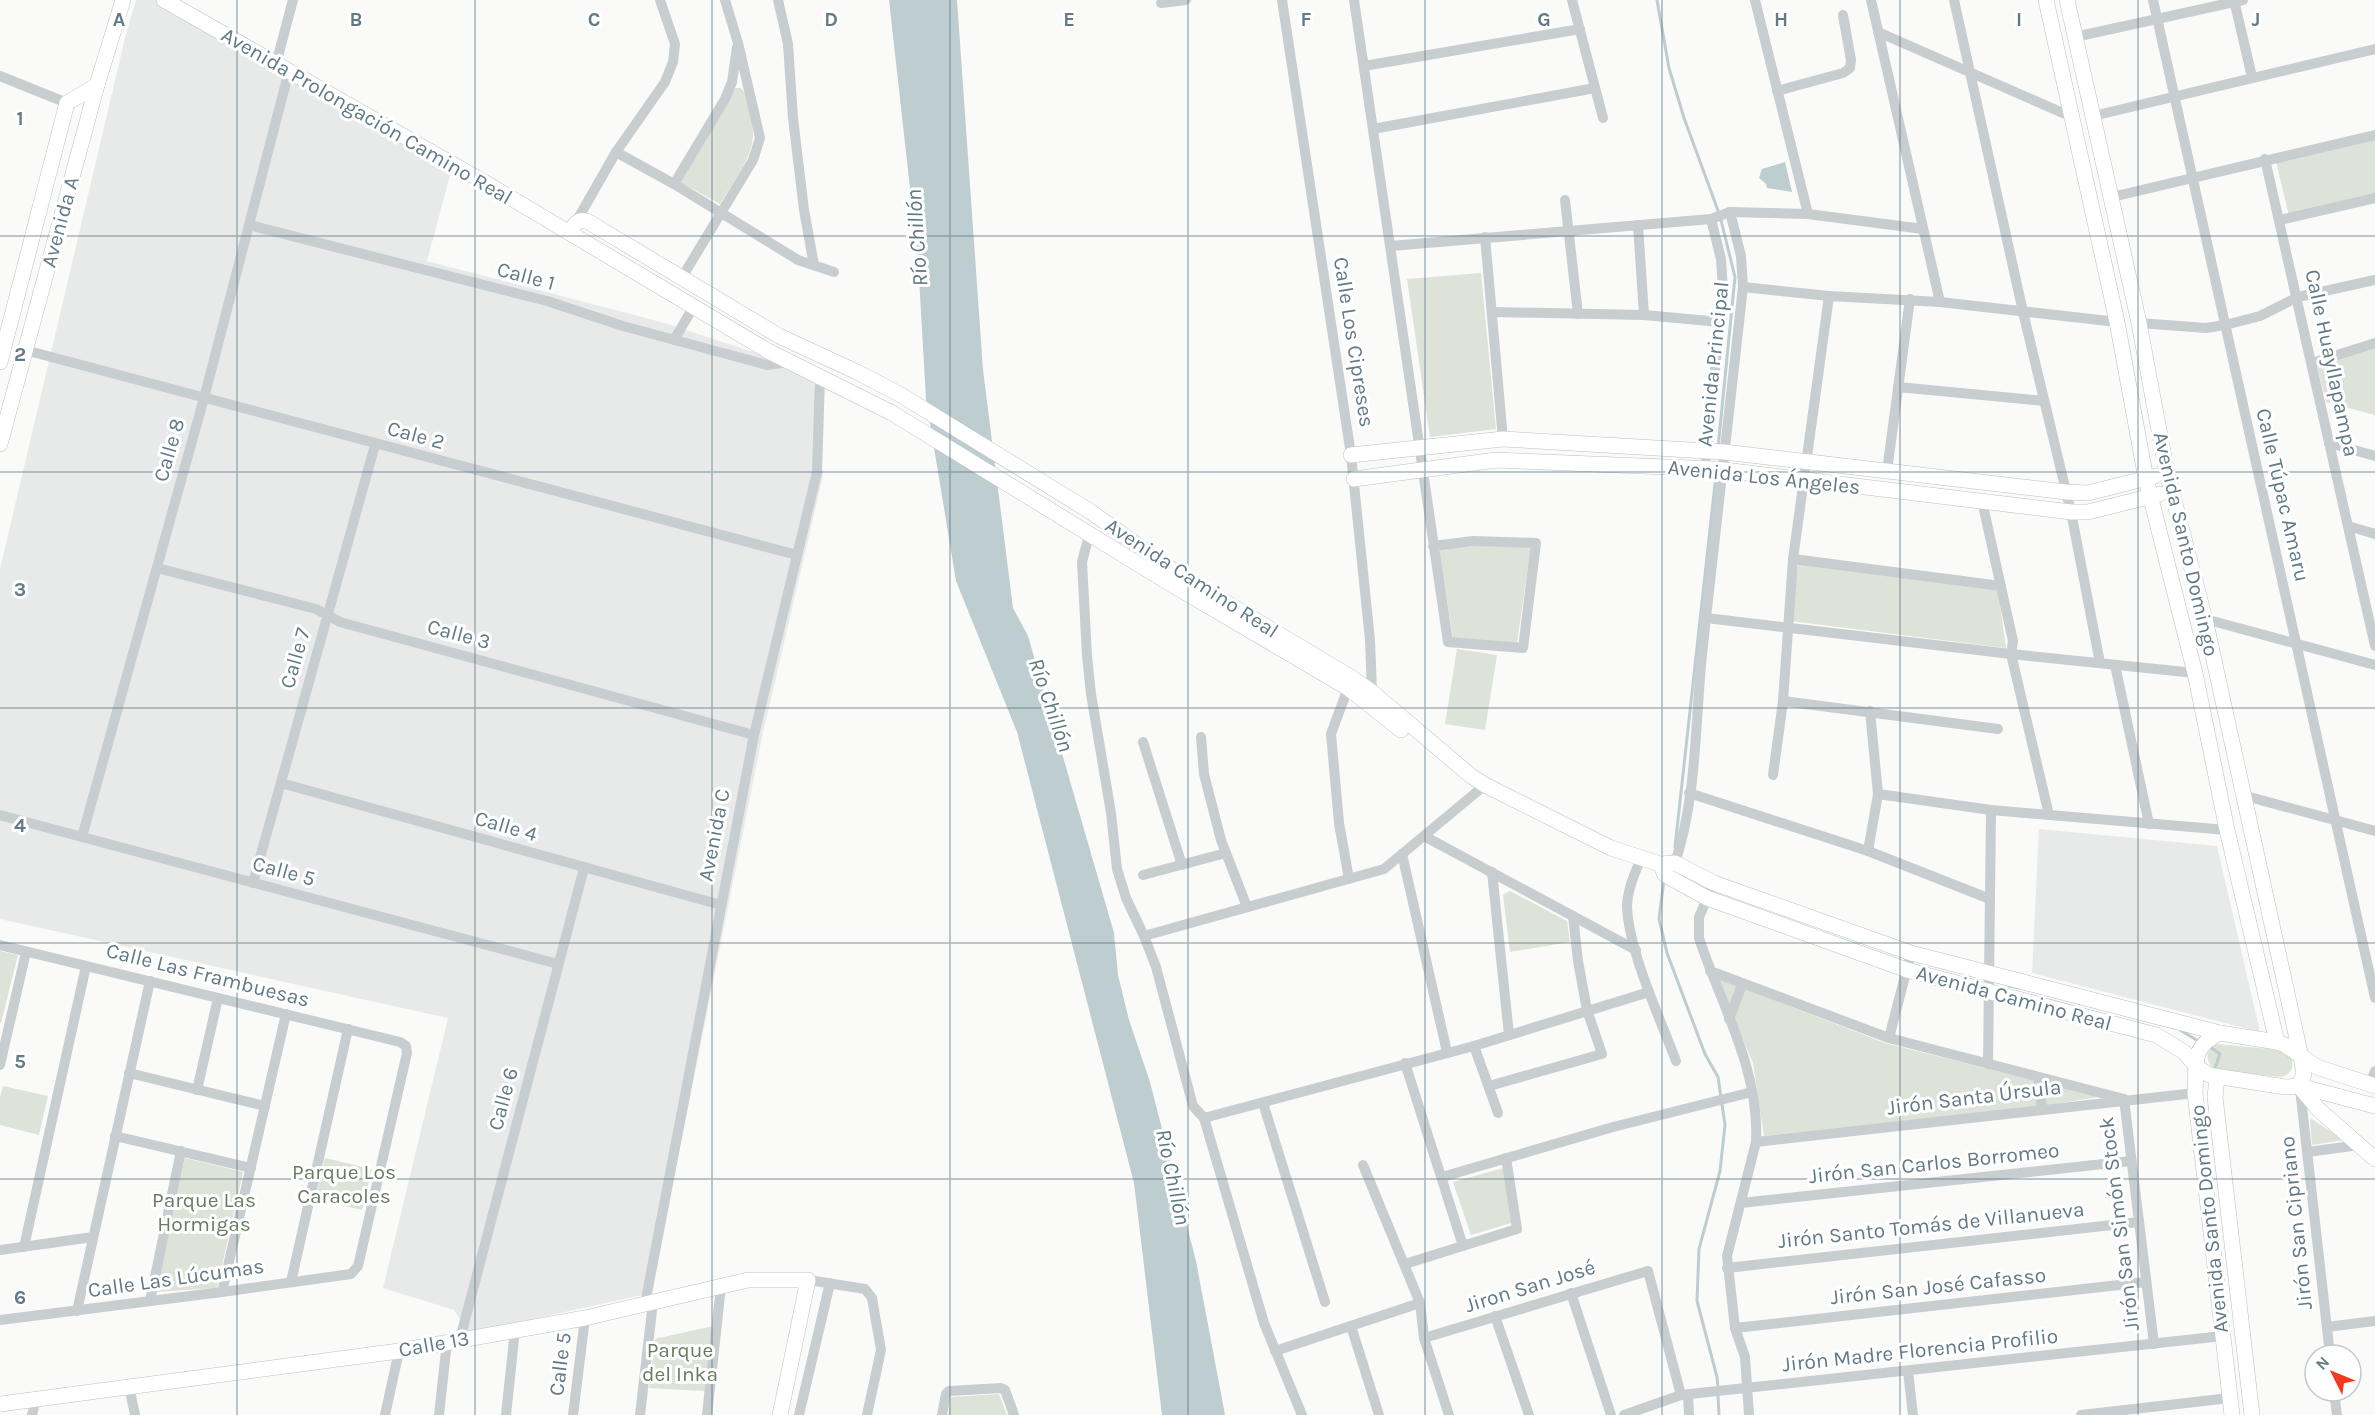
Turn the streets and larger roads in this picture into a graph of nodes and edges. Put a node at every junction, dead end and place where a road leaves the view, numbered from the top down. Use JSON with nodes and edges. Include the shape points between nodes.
{"nodes":[{"id":1,"x":123,"y":0,"type":"edge"},
{"id":2,"x":164,"y":0,"type":"edge"},
{"id":3,"x":293,"y":0,"type":"edge"},
{"id":4,"x":660,"y":0,"type":"edge"},
{"id":5,"x":725,"y":0,"type":"edge"},
{"id":6,"x":778,"y":0,"type":"edge"},
{"id":7,"x":1186,"y":0,"type":"edge"},
{"id":8,"x":1282,"y":0,"type":"edge"},
{"id":9,"x":1354,"y":0,"type":"edge"},
{"id":10,"x":1572,"y":0,"type":"edge"},
{"id":11,"x":1755,"y":0,"type":"edge"},
{"id":12,"x":1871,"y":0,"type":"edge"},
{"id":13,"x":1954,"y":0,"type":"edge"},
{"id":14,"x":2046,"y":0,"type":"edge"},
{"id":15,"x":2067,"y":0,"type":"edge"},
{"id":16,"x":2153,"y":0,"type":"edge"},
{"id":17,"x":2237,"y":1,"type":"edge"},
{"id":18,"x":1161,"y":3,"type":"dead end"},
{"id":19,"x":1843,"y":15,"type":"dead end"},
{"id":20,"x":2157,"y":20,"type":"junction"},
{"id":21,"x":1580,"y":29,"type":"junction"},
{"id":22,"x":1878,"y":32,"type":"junction"},
{"id":23,"x":2075,"y":37,"type":"junction"},
{"id":24,"x":738,"y":43,"type":"junction"},
{"id":25,"x":2375,"y":49,"type":"edge"},
{"id":26,"x":1364,"y":66,"type":"junction"},
{"id":27,"x":283,"y":68,"type":"junction"},
{"id":28,"x":1971,"y":74,"type":"junction"},
{"id":29,"x":0,"y":76,"type":"edge"},
{"id":30,"x":2252,"y":77,"type":"junction"},
{"id":31,"x":98,"y":85,"type":"junction"},
{"id":32,"x":1595,"y":88,"type":"junction"},
{"id":33,"x":1778,"y":91,"type":"junction"},
{"id":34,"x":2175,"y":97,"type":"junction"},
{"id":35,"x":67,"y":103,"type":"junction"},
{"id":36,"x":2093,"y":116,"type":"junction"},
{"id":37,"x":2072,"y":117,"type":"junction"},
{"id":38,"x":1603,"y":118,"type":"dead end"},
{"id":39,"x":1373,"y":129,"type":"junction"},
{"id":40,"x":2375,"y":135,"type":"edge"},
{"id":41,"x":616,"y":152,"type":"junction"},
{"id":42,"x":2265,"y":159,"type":"junction"},
{"id":43,"x":2192,"y":177,"type":"junction"},
{"id":44,"x":674,"y":184,"type":"junction"},
{"id":45,"x":2112,"y":197,"type":"junction"},
{"id":46,"x":2375,"y":198,"type":"edge"},
{"id":47,"x":1565,"y":200,"type":"dead end"},
{"id":48,"x":721,"y":212,"type":"junction"},
{"id":49,"x":1730,"y":212,"type":"junction"},
{"id":50,"x":1808,"y":214,"type":"junction"},
{"id":51,"x":1710,"y":219,"type":"junction"},
{"id":52,"x":2280,"y":220,"type":"junction"},
{"id":53,"x":249,"y":225,"type":"junction"},
{"id":54,"x":1638,"y":225,"type":"junction"},
{"id":55,"x":573,"y":227,"type":"junction"},
{"id":56,"x":1923,"y":230,"type":"junction"},
{"id":57,"x":1568,"y":231,"type":"junction"},
{"id":58,"x":1485,"y":237,"type":"junction"},
{"id":59,"x":1391,"y":246,"type":"junction"},
{"id":60,"x":814,"y":265,"type":"junction"},
{"id":61,"x":834,"y":272,"type":"dead end"},
{"id":62,"x":681,"y":279,"type":"junction"},
{"id":63,"x":2375,"y":280,"type":"edge"},
{"id":64,"x":1743,"y":287,"type":"junction"},
{"id":65,"x":1829,"y":296,"type":"junction"},
{"id":66,"x":2298,"y":297,"type":"junction"},
{"id":67,"x":1910,"y":299,"type":"junction"},
{"id":68,"x":1940,"y":302,"type":"junction"},
{"id":69,"x":694,"y":306,"type":"junction"},
{"id":70,"x":1493,"y":312,"type":"junction"},
{"id":71,"x":2023,"y":312,"type":"junction"},
{"id":72,"x":1578,"y":315,"type":"junction"},
{"id":73,"x":1644,"y":315,"type":"junction"},
{"id":74,"x":1720,"y":322,"type":"junction"},
{"id":75,"x":2116,"y":322,"type":"junction"},
{"id":76,"x":2139,"y":323,"type":"junction"},
{"id":77,"x":2225,"y":325,"type":"junction"},
{"id":78,"x":675,"y":340,"type":"junction"},
{"id":79,"x":2375,"y":343,"type":"edge"},
{"id":80,"x":25,"y":350,"type":"junction"},
{"id":81,"x":0,"y":362,"type":"edge"},
{"id":82,"x":791,"y":362,"type":"junction"},
{"id":83,"x":2312,"y":363,"type":"junction"},
{"id":84,"x":820,"y":376,"type":"junction"},
{"id":85,"x":1898,"y":387,"type":"junction"},
{"id":86,"x":901,"y":394,"type":"joint"},
{"id":87,"x":204,"y":398,"type":"junction"},
{"id":88,"x":2044,"y":401,"type":"junction"},
{"id":89,"x":892,"y":413,"type":"joint"},
{"id":90,"x":1503,"y":439,"type":"junction"},
{"id":91,"x":2329,"y":443,"type":"junction"},
{"id":92,"x":0,"y":444,"type":"edge"},
{"id":93,"x":375,"y":444,"type":"junction"},
{"id":94,"x":1420,"y":447,"type":"junction"},
{"id":95,"x":1707,"y":450,"type":"junction"},
{"id":96,"x":1724,"y":452,"type":"junction"},
{"id":97,"x":1351,"y":455,"type":"junction"},
{"id":98,"x":2375,"y":456,"type":"edge"},
{"id":99,"x":1807,"y":461,"type":"junction"},
{"id":100,"x":1422,"y":468,"type":"junction"},
{"id":101,"x":1705,"y":468,"type":"junction"},
{"id":102,"x":1722,"y":469,"type":"junction"},
{"id":103,"x":1887,"y":471,"type":"junction"},
{"id":104,"x":2167,"y":473,"type":"junction"},
{"id":105,"x":2146,"y":478,"type":"junction"},
{"id":106,"x":1354,"y":479,"type":"junction"},
{"id":107,"x":1804,"y":479,"type":"junction"},
{"id":108,"x":2171,"y":491,"type":"junction"},
{"id":109,"x":2066,"y":492,"type":"junction"},
{"id":110,"x":2151,"y":497,"type":"junction"},
{"id":111,"x":1982,"y":501,"type":"junction"},
{"id":112,"x":2071,"y":512,"type":"junction"},
{"id":113,"x":2348,"y":525,"type":"junction"},
{"id":114,"x":1085,"y":532,"type":"junction"},
{"id":115,"x":2375,"y":534,"type":"edge"},
{"id":116,"x":1434,"y":546,"type":"junction"},
{"id":117,"x":797,"y":555,"type":"junction"},
{"id":118,"x":1793,"y":559,"type":"junction"},
{"id":119,"x":157,"y":568,"type":"junction"},
{"id":120,"x":2001,"y":586,"type":"junction"},
{"id":121,"x":328,"y":615,"type":"junction"},
{"id":122,"x":1706,"y":618,"type":"junction"},
{"id":123,"x":2205,"y":619,"type":"junction"},
{"id":124,"x":1788,"y":627,"type":"junction"},
{"id":125,"x":2296,"y":643,"type":"junction"},
{"id":126,"x":2375,"y":646,"type":"edge"},
{"id":127,"x":2011,"y":654,"type":"junction"},
{"id":128,"x":2100,"y":663,"type":"junction"},
{"id":129,"x":2115,"y":665,"type":"junction"},
{"id":130,"x":2375,"y":665,"type":"edge"},
{"id":131,"x":2195,"y":673,"type":"junction"},
{"id":132,"x":1348,"y":688,"type":"junction"},
{"id":133,"x":1372,"y":692,"type":"junction"},
{"id":134,"x":1783,"y":700,"type":"junction"},
{"id":135,"x":1870,"y":711,"type":"junction"},
{"id":136,"x":1998,"y":729,"type":"dead end"},
{"id":137,"x":754,"y":735,"type":"junction"},
{"id":138,"x":1201,"y":737,"type":"dead end"},
{"id":139,"x":1143,"y":742,"type":"dead end"},
{"id":140,"x":1773,"y":775,"type":"dead end"},
{"id":141,"x":1472,"y":776,"type":"junction"},
{"id":142,"x":281,"y":783,"type":"junction"},
{"id":143,"x":1485,"y":785,"type":"junction"},
{"id":144,"x":1689,"y":793,"type":"junction"},
{"id":145,"x":1878,"y":794,"type":"junction"},
{"id":146,"x":2242,"y":795,"type":"junction"},
{"id":147,"x":1991,"y":810,"type":"junction"},
{"id":148,"x":0,"y":815,"type":"edge"},
{"id":149,"x":2049,"y":815,"type":"junction"},
{"id":150,"x":2335,"y":819,"type":"junction"},
{"id":151,"x":2149,"y":824,"type":"junction"},
{"id":152,"x":2228,"y":830,"type":"junction"},
{"id":153,"x":2375,"y":831,"type":"edge"},
{"id":154,"x":1424,"y":836,"type":"junction"},
{"id":155,"x":82,"y":837,"type":"junction"},
{"id":156,"x":1868,"y":851,"type":"junction"},
{"id":157,"x":1226,"y":853,"type":"junction"},
{"id":158,"x":1402,"y":854,"type":"junction"},
{"id":159,"x":1641,"y":859,"type":"junction"},
{"id":160,"x":1667,"y":863,"type":"junction"},
{"id":161,"x":1182,"y":865,"type":"junction"},
{"id":162,"x":584,"y":868,"type":"junction"},
{"id":163,"x":1492,"y":872,"type":"junction"},
{"id":164,"x":1143,"y":875,"type":"dead end"},
{"id":165,"x":1349,"y":879,"type":"junction"},
{"id":166,"x":253,"y":882,"type":"junction"},
{"id":167,"x":1714,"y":883,"type":"junction"},
{"id":168,"x":1707,"y":898,"type":"junction"},
{"id":169,"x":1990,"y":899,"type":"junction"},
{"id":170,"x":721,"y":905,"type":"junction"},
{"id":171,"x":1247,"y":907,"type":"junction"},
{"id":172,"x":1573,"y":916,"type":"junction"},
{"id":173,"x":1144,"y":936,"type":"junction"},
{"id":174,"x":0,"y":945,"type":"edge"},
{"id":175,"x":1636,"y":950,"type":"junction"},
{"id":176,"x":27,"y":952,"type":"junction"},
{"id":177,"x":1911,"y":953,"type":"junction"},
{"id":178,"x":558,"y":964,"type":"junction"},
{"id":179,"x":86,"y":966,"type":"junction"},
{"id":180,"x":1907,"y":970,"type":"junction"},
{"id":181,"x":1710,"y":971,"type":"junction"},
{"id":182,"x":1989,"y":974,"type":"junction"},
{"id":183,"x":150,"y":981,"type":"junction"},
{"id":184,"x":1742,"y":985,"type":"junction"},
{"id":185,"x":1649,"y":992,"type":"junction"},
{"id":186,"x":1989,"y":993,"type":"junction"},
{"id":187,"x":218,"y":998,"type":"junction"},
{"id":188,"x":2375,"y":998,"type":"edge"},
{"id":189,"x":1587,"y":1010,"type":"junction"},
{"id":190,"x":286,"y":1014,"type":"junction"},
{"id":191,"x":1729,"y":1019,"type":"junction"},
{"id":192,"x":348,"y":1029,"type":"junction"},
{"id":193,"x":2220,"y":1033,"type":"junction"},
{"id":194,"x":1509,"y":1035,"type":"junction"},
{"id":195,"x":1888,"y":1038,"type":"junction"},
{"id":196,"x":2277,"y":1042,"type":"junction"},
{"id":197,"x":1474,"y":1046,"type":"junction"},
{"id":198,"x":1446,"y":1053,"type":"junction"},
{"id":199,"x":2301,"y":1057,"type":"junction"},
{"id":200,"x":1676,"y":1061,"type":"dead end"},
{"id":201,"x":1405,"y":1063,"type":"junction"},
{"id":202,"x":1988,"y":1064,"type":"junction"},
{"id":203,"x":0,"y":1065,"type":"edge"},
{"id":204,"x":2197,"y":1067,"type":"junction"},
{"id":205,"x":129,"y":1073,"type":"junction"},
{"id":206,"x":2038,"y":1077,"type":"junction"},
{"id":207,"x":2217,"y":1077,"type":"junction"},
{"id":208,"x":2373,"y":1080,"type":"edge"},
{"id":209,"x":1489,"y":1086,"type":"junction"},
{"id":210,"x":2300,"y":1086,"type":"junction"},
{"id":211,"x":196,"y":1090,"type":"junction"},
{"id":212,"x":1752,"y":1092,"type":"junction"},
{"id":213,"x":2195,"y":1093,"type":"junction"},
{"id":214,"x":2124,"y":1100,"type":"junction"},
{"id":215,"x":1263,"y":1103,"type":"junction"},
{"id":216,"x":265,"y":1106,"type":"junction"},
{"id":217,"x":2375,"y":1106,"type":"edge"},
{"id":218,"x":2042,"y":1109,"type":"junction"},
{"id":219,"x":1498,"y":1113,"type":"dead end"},
{"id":220,"x":1204,"y":1118,"type":"junction"},
{"id":221,"x":115,"y":1136,"type":"junction"},
{"id":222,"x":1756,"y":1142,"type":"junction"},
{"id":223,"x":2359,"y":1145,"type":"junction"},
{"id":224,"x":182,"y":1151,"type":"junction"},
{"id":225,"x":2308,"y":1152,"type":"junction"},
{"id":226,"x":1506,"y":1158,"type":"junction"},
{"id":227,"x":2375,"y":1159,"type":"edge"},
{"id":228,"x":2131,"y":1161,"type":"junction"},
{"id":229,"x":1363,"y":1165,"type":"dead end"},
{"id":230,"x":251,"y":1168,"type":"junction"},
{"id":231,"x":1442,"y":1177,"type":"junction"},
{"id":232,"x":1741,"y":1203,"type":"junction"},
{"id":233,"x":2139,"y":1222,"type":"junction"},
{"id":234,"x":93,"y":1237,"type":"junction"},
{"id":235,"x":1463,"y":1246,"type":"junction"},
{"id":236,"x":24,"y":1247,"type":"junction"},
{"id":237,"x":0,"y":1250,"type":"edge"},
{"id":238,"x":1405,"y":1264,"type":"junction"},
{"id":239,"x":1727,"y":1268,"type":"junction"},
{"id":240,"x":356,"y":1270,"type":"joint"},
{"id":241,"x":808,"y":1280,"type":"junction"},
{"id":242,"x":291,"y":1282,"type":"junction"},
{"id":243,"x":2146,"y":1282,"type":"junction"},
{"id":244,"x":830,"y":1283,"type":"junction"},
{"id":245,"x":721,"y":1286,"type":"junction"},
{"id":246,"x":222,"y":1292,"type":"junction"},
{"id":247,"x":1571,"y":1293,"type":"junction"},
{"id":248,"x":150,"y":1301,"type":"junction"},
{"id":249,"x":1324,"y":1302,"type":"dead end"},
{"id":250,"x":649,"y":1303,"type":"junction"},
{"id":251,"x":1420,"y":1303,"type":"junction"},
{"id":252,"x":77,"y":1311,"type":"junction"},
{"id":253,"x":1495,"y":1316,"type":"junction"},
{"id":254,"x":585,"y":1318,"type":"junction"},
{"id":255,"x":0,"y":1320,"type":"edge"},
{"id":256,"x":2375,"y":1321,"type":"edge"},
{"id":257,"x":1351,"y":1326,"type":"junction"},
{"id":258,"x":2327,"y":1327,"type":"junction"},
{"id":259,"x":1735,"y":1328,"type":"junction"},
{"id":260,"x":515,"y":1329,"type":"junction"},
{"id":261,"x":2223,"y":1336,"type":"junction"},
{"id":262,"x":1424,"y":1338,"type":"junction"},
{"id":263,"x":454,"y":1341,"type":"junction"},
{"id":264,"x":2329,"y":1343,"type":"edge"},
{"id":265,"x":2154,"y":1344,"type":"junction"},
{"id":266,"x":399,"y":1351,"type":"junction"},
{"id":267,"x":1275,"y":1351,"type":"junction"},
{"id":268,"x":1908,"y":1371,"type":"junction"},
{"id":269,"x":129,"y":1386,"type":"junction"},
{"id":270,"x":1749,"y":1388,"type":"junction"},
{"id":271,"x":1684,"y":1395,"type":"junction"},
{"id":272,"x":2230,"y":1398,"type":"junction"},
{"id":273,"x":36,"y":1399,"type":"junction"},
{"id":274,"x":0,"y":1404,"type":"edge"},
{"id":275,"x":2156,"y":1411,"type":"edge"},
{"id":276,"x":2095,"y":1414,"type":"edge"},
{"id":277,"x":32,"y":1415,"type":"edge"},
{"id":278,"x":135,"y":1415,"type":"edge"},
{"id":279,"x":385,"y":1415,"type":"edge"},
{"id":280,"x":439,"y":1415,"type":"edge"},
{"id":281,"x":506,"y":1415,"type":"edge"},
{"id":282,"x":573,"y":1415,"type":"edge"},
{"id":283,"x":640,"y":1415,"type":"edge"},
{"id":284,"x":707,"y":1415,"type":"edge"},
{"id":285,"x":780,"y":1415,"type":"edge"},
{"id":286,"x":799,"y":1415,"type":"edge"},
{"id":287,"x":867,"y":1415,"type":"edge"},
{"id":288,"x":942,"y":1415,"type":"edge"},
{"id":289,"x":1014,"y":1415,"type":"edge"},
{"id":290,"x":1302,"y":1415,"type":"edge"},
{"id":291,"x":1379,"y":1415,"type":"edge"},
{"id":292,"x":1449,"y":1415,"type":"edge"},
{"id":293,"x":1529,"y":1415,"type":"edge"},
{"id":294,"x":1611,"y":1415,"type":"edge"},
{"id":295,"x":1624,"y":1415,"type":"edge"},
{"id":296,"x":1689,"y":1415,"type":"edge"},
{"id":297,"x":1749,"y":1415,"type":"edge"},
{"id":298,"x":1913,"y":1415,"type":"edge"},
{"id":299,"x":2081,"y":1415,"type":"edge"},
{"id":300,"x":2232,"y":1415,"type":"edge"},
{"id":301,"x":2252,"y":1415,"type":"edge"}],
"edges":[{"from":1,"to":31,"type":"street","name":"Avenida A"},
{"from":2,"to":27,"type":"street","name":"Avenida Prolongación Camino Real"},
{"from":3,"to":27,"type":"street","name":"Calle 8"},
{"from":4,"to":41,"type":"street","via":[[675,44],[674,62],[665,82]]},
{"from":5,"to":24,"type":"street"},
{"from":6,"to":60,"type":"street","via":[[788,44],[793,118]]},
{"from":7,"to":18,"type":"street"},
{"from":8,"to":97,"type":"street","name":"Calle Los Cipreses"},
{"from":9,"to":26,"type":"street"},
{"from":10,"to":21,"type":"street"},
{"from":11,"to":33,"type":"street"},
{"from":12,"to":22,"type":"street"},
{"from":13,"to":28,"type":"street"},
{"from":14,"to":37,"type":"street","name":"Avenida Santo Domingo"},
{"from":15,"to":23,"type":"street","name":"Avenida Santo Domingo"},
{"from":16,"to":20,"type":"street","name":"Calle Túpac Amaru"},
{"from":17,"to":20,"type":"street"},
{"from":17,"to":30,"type":"street"},
{"from":19,"to":33,"type":"street","via":[[1850,68]]},
{"from":20,"to":23,"type":"street"},
{"from":20,"to":34,"type":"street","name":"Calle Túpac Amaru"},
{"from":21,"to":26,"type":"street"},
{"from":21,"to":32,"type":"street"},
{"from":22,"to":28,"type":"street"},
{"from":22,"to":56,"type":"street"},
{"from":23,"to":36,"type":"street","name":"Avenida Santo Domingo"},
{"from":24,"to":44,"type":"street","via":[[725,99]]},
{"from":24,"to":48,"type":"street","via":[[760,138],[753,160]]},
{"from":25,"to":30,"type":"street"},
{"from":26,"to":39,"type":"street"},
{"from":27,"to":53,"type":"street","name":"Calle 8"},
{"from":27,"to":55,"type":"street","name":"Avenida Prolongación Camino Real"},
{"from":28,"to":37,"type":"street"},
{"from":28,"to":71,"type":"street"},
{"from":29,"to":35,"type":"street"},
{"from":30,"to":34,"type":"street"},
{"from":31,"to":35,"type":"street"},
{"from":31,"to":80,"type":"street","name":"Avenida A"},
{"from":32,"to":38,"type":"street"},
{"from":32,"to":39,"type":"street"},
{"from":33,"to":50,"type":"street"},
{"from":34,"to":36,"type":"street"},
{"from":34,"to":43,"type":"street","name":"Calle Túpac Amaru"},
{"from":35,"to":81,"type":"street","name":"Avenida A"},
{"from":36,"to":45,"type":"street","name":"Avenida Santo Domingo"},
{"from":37,"to":75,"type":"street","name":"Avenida Santo Domingo"},
{"from":39,"to":59,"type":"street"},
{"from":40,"to":42,"type":"street"},
{"from":41,"to":44,"type":"street"},
{"from":41,"to":55,"type":"street"},
{"from":42,"to":43,"type":"street"},
{"from":42,"to":52,"type":"street","name":"Calle Huayllapampa"},
{"from":43,"to":45,"type":"street"},
{"from":43,"to":77,"type":"street","name":"Calle Túpac Amaru"},
{"from":44,"to":48,"type":"street"},
{"from":45,"to":76,"type":"street","name":"Avenida Santo Domingo"},
{"from":46,"to":52,"type":"street"},
{"from":47,"to":57,"type":"street"},
{"from":48,"to":60,"type":"street","via":[[798,260]]},
{"from":48,"to":62,"type":"street"},
{"from":49,"to":50,"type":"street"},
{"from":49,"to":51,"type":"street"},
{"from":49,"to":64,"type":"street","name":"Avenida Principal","via":[[1741,256]]},
{"from":50,"to":56,"type":"street"},
{"from":51,"to":54,"type":"street"},
{"from":51,"to":74,"type":"street","name":"Avenida Principal","via":[[1721,259]]},
{"from":52,"to":66,"type":"street","name":"Calle Huayllapampa"},
{"from":53,"to":78,"type":"street","name":"Calle 1","via":[[547,301]]},
{"from":53,"to":87,"type":"street","name":"Calle 8"},
{"from":54,"to":57,"type":"street"},
{"from":54,"to":73,"type":"street"},
{"from":55,"to":62,"type":"street","name":"Avenida Prolongación Camino Real","via":[[581,220],[587,221]]},
{"from":55,"to":69,"type":"street","name":"Avenida Prolongación Camino Real"},
{"from":56,"to":68,"type":"street"},
{"from":57,"to":58,"type":"street"},
{"from":57,"to":72,"type":"street"},
{"from":58,"to":59,"type":"street"},
{"from":58,"to":70,"type":"street"},
{"from":59,"to":94,"type":"street"},
{"from":60,"to":61,"type":"street"},
{"from":62,"to":86,"type":"street","name":"Avenida Prolongación Camino Real","via":[[779,336]]},
{"from":63,"to":66,"type":"street"},
{"from":64,"to":65,"type":"street"},
{"from":64,"to":96,"type":"street","name":"Avenida Principal"},
{"from":65,"to":67,"type":"street"},
{"from":65,"to":99,"type":"street"},
{"from":66,"to":77,"type":"street","via":[[2260,316]]},
{"from":66,"to":83,"type":"street","name":"Calle Huayllapampa"},
{"from":67,"to":68,"type":"street"},
{"from":67,"to":85,"type":"street"},
{"from":68,"to":71,"type":"street"},
{"from":69,"to":78,"type":"street"},
{"from":69,"to":82,"type":"street","name":"Avenida Prolongación Camino Real"},
{"from":70,"to":72,"type":"street"},
{"from":70,"to":90,"type":"street"},
{"from":71,"to":75,"type":"street"},
{"from":71,"to":88,"type":"street"},
{"from":72,"to":73,"type":"street"},
{"from":73,"to":74,"type":"street"},
{"from":74,"to":95,"type":"street","name":"Avenida Principal"},
{"from":75,"to":105,"type":"street","name":"Avenida Santo Domingo"},
{"from":76,"to":77,"type":"street","via":[[2206,328]]},
{"from":76,"to":104,"type":"street","name":"Avenida Santo Domingo"},
{"from":77,"to":125,"type":"street","name":"Calle Túpac Amaru"},
{"from":78,"to":82,"type":"street","name":"Calle 1","via":[[767,365]]},
{"from":79,"to":83,"type":"street"},
{"from":80,"to":87,"type":"street","name":"Cale 2"},
{"from":80,"to":92,"type":"street","name":"Avenida A"},
{"from":82,"to":84,"type":"street","name":"Avenida Prolongación Camino Real"},
{"from":83,"to":91,"type":"street","name":"Calle Huayllapampa"},
{"from":84,"to":89,"type":"street","name":"Avenida Prolongación Camino Real"},
{"from":84,"to":117,"type":"street","name":"Avenida C","via":[[818,472]]},
{"from":85,"to":88,"type":"street"},
{"from":85,"to":103,"type":"street"},
{"from":86,"to":133,"type":"street","name":"Avenida Camino Real","via":[[1091,512],[1177,573]]},
{"from":87,"to":93,"type":"street","name":"Cale 2"},
{"from":87,"to":119,"type":"street","name":"Calle 8"},
{"from":88,"to":109,"type":"street"},
{"from":89,"to":114,"type":"street","name":"Avenida Camino Real"},
{"from":90,"to":94,"type":"street","name":"Avenida Los Ángeles"},
{"from":90,"to":95,"type":"street","name":"Avenida Los Ángeles"},
{"from":91,"to":98,"type":"street"},
{"from":91,"to":113,"type":"street","name":"Calle Huayllapampa"},
{"from":93,"to":117,"type":"street","name":"Cale 2"},
{"from":93,"to":121,"type":"street","name":"Calle 7"},
{"from":94,"to":97,"type":"street","name":"Avenida Los Ángeles"},
{"from":94,"to":100,"type":"street"},
{"from":95,"to":96,"type":"street","name":"Avenida Los Ángeles"},
{"from":95,"to":101,"type":"street","name":"Avenida Principal"},
{"from":96,"to":99,"type":"street","name":"Avenida Los Ángeles"},
{"from":96,"to":102,"type":"street","name":"Avenida Principal"},
{"from":97,"to":106,"type":"street","name":"Calle Los Cipreses"},
{"from":99,"to":103,"type":"street","name":"Avenida Los Ángeles"},
{"from":99,"to":107,"type":"street"},
{"from":100,"to":101,"type":"street","name":"Avenida Los Ángeles","via":[[1496,460]]},
{"from":100,"to":106,"type":"street","name":"Avenida Los Ángeles"},
{"from":100,"to":116,"type":"street"},
{"from":101,"to":102,"type":"street","name":"Avenida Los Ángeles"},
{"from":102,"to":107,"type":"street","name":"Avenida Los Ángeles"},
{"from":102,"to":122,"type":"street","name":"Avenida Principal"},
{"from":103,"to":109,"type":"street","name":"Avenida Los Ángeles"},
{"from":104,"to":105,"type":"street","name":"Avenida Los Ángeles"},
{"from":104,"to":108,"type":"street","name":"Avenida Santo Domingo"},
{"from":105,"to":109,"type":"street","name":"Avenida Los Ángeles","via":[[2088,493]]},
{"from":105,"to":110,"type":"street","name":"Avenida Santo Domingo"},
{"from":106,"to":133,"type":"street","name":"Calle Los Cipreses"},
{"from":107,"to":111,"type":"street","name":"Avenida Los Ángeles"},
{"from":107,"to":118,"type":"street"},
{"from":108,"to":110,"type":"street","name":"Avenida Los Ángeles"},
{"from":108,"to":123,"type":"street","name":"Avenida Santo Domingo"},
{"from":109,"to":112,"type":"street"},
{"from":110,"to":112,"type":"street","name":"Avenida Los Ángeles","via":[[2088,512]]},
{"from":110,"to":131,"type":"street","name":"Avenida Santo Domingo"},
{"from":111,"to":112,"type":"street","name":"Avenida Los Ángeles"},
{"from":111,"to":120,"type":"street"},
{"from":112,"to":128,"type":"street"},
{"from":113,"to":115,"type":"street"},
{"from":113,"to":126,"type":"street","name":"Calle Huayllapampa"},
{"from":114,"to":132,"type":"street","name":"Avenida Camino Real"},
{"from":114,"to":173,"type":"street","via":[[1082,571],[1091,694],[1117,869]]},
{"from":116,"to":116,"type":"street","via":[[1473,541],[1536,543],[1523,648],[1448,642]]},
{"from":117,"to":137,"type":"street","name":"Avenida C"},
{"from":118,"to":120,"type":"street"},
{"from":118,"to":124,"type":"street"},
{"from":119,"to":121,"type":"street","name":"Calle 3"},
{"from":119,"to":155,"type":"street","name":"Calle 8"},
{"from":120,"to":127,"type":"street","via":[[2013,641]]},
{"from":121,"to":137,"type":"street","name":"Calle 3","via":[[340,622]]},
{"from":121,"to":142,"type":"street","name":"Calle 7"},
{"from":122,"to":124,"type":"street"},
{"from":122,"to":144,"type":"street","name":"Avenida Principal"},
{"from":123,"to":125,"type":"street"},
{"from":123,"to":146,"type":"street","name":"Avenida Santo Domingo"},
{"from":124,"to":127,"type":"street"},
{"from":124,"to":134,"type":"street"},
{"from":125,"to":130,"type":"street"},
{"from":125,"to":150,"type":"street","name":"Calle Túpac Amaru"},
{"from":127,"to":128,"type":"street"},
{"from":127,"to":149,"type":"street"},
{"from":128,"to":129,"type":"street"},
{"from":129,"to":131,"type":"street"},
{"from":129,"to":151,"type":"street"},
{"from":131,"to":152,"type":"street","name":"Avenida Santo Domingo"},
{"from":132,"to":141,"type":"street","name":"Avenida Camino Real","via":[[1435,758]]},
{"from":132,"to":165,"type":"street","via":[[1331,734],[1339,823]]},
{"from":133,"to":141,"type":"street","name":"Avenida Camino Real"},
{"from":134,"to":135,"type":"street"},
{"from":134,"to":140,"type":"street"},
{"from":135,"to":136,"type":"street"},
{"from":135,"to":145,"type":"street"},
{"from":137,"to":170,"type":"street","name":"Avenida C"},
{"from":138,"to":157,"type":"street","via":[[1204,774]]},
{"from":139,"to":161,"type":"street"},
{"from":141,"to":143,"type":"street","name":"Avenida Camino Real"},
{"from":142,"to":162,"type":"street","name":"Calle 4"},
{"from":142,"to":166,"type":"street","name":"Calle 7"},
{"from":143,"to":154,"type":"street"},
{"from":143,"to":159,"type":"street","name":"Avenida Camino Real"},
{"from":144,"to":156,"type":"street"},
{"from":144,"to":160,"type":"street","name":"Avenida Principal","via":[[1680,847]]},
{"from":145,"to":147,"type":"street"},
{"from":145,"to":156,"type":"street"},
{"from":146,"to":150,"type":"street"},
{"from":146,"to":199,"type":"street","name":"Avenida Santo Domingo"},
{"from":147,"to":149,"type":"street"},
{"from":147,"to":169,"type":"street"},
{"from":148,"to":155,"type":"street","name":"Calle 5"},
{"from":149,"to":151,"type":"street"},
{"from":150,"to":153,"type":"street"},
{"from":150,"to":188,"type":"street","name":"Calle Túpac Amaru"},
{"from":151,"to":152,"type":"street"},
{"from":152,"to":196,"type":"street","name":"Avenida Santo Domingo"},
{"from":154,"to":158,"type":"street"},
{"from":154,"to":163,"type":"street"},
{"from":155,"to":166,"type":"street","name":"Calle 5"},
{"from":156,"to":169,"type":"street"},
{"from":157,"to":161,"type":"street"},
{"from":157,"to":171,"type":"street"},
{"from":158,"to":165,"type":"street","via":[[1384,869]]},
{"from":158,"to":198,"type":"street"},
{"from":159,"to":160,"type":"street","name":"Avenida Camino Real"},
{"from":159,"to":175,"type":"street","via":[[1627,907]]},
{"from":160,"to":167,"type":"street","name":"Avenida Camino Real"},
{"from":160,"to":168,"type":"street","name":"Avenida Camino Real","via":[[1665,875]]},
{"from":161,"to":164,"type":"street"},
{"from":162,"to":170,"type":"street","name":"Calle 4"},
{"from":162,"to":178,"type":"street","name":"Calle 6"},
{"from":163,"to":172,"type":"street"},
{"from":163,"to":194,"type":"street"},
{"from":165,"to":171,"type":"street"},
{"from":166,"to":178,"type":"street","name":"Calle 5"},
{"from":167,"to":168,"type":"street"},
{"from":167,"to":177,"type":"street","name":"Avenida Camino Real"},
{"from":168,"to":180,"type":"street","name":"Avenida Camino Real"},
{"from":168,"to":181,"type":"street","via":[[1698,927]]},
{"from":169,"to":182,"type":"street"},
{"from":170,"to":250,"type":"street","name":"Avenida C"},
{"from":171,"to":173,"type":"street"},
{"from":172,"to":175,"type":"street"},
{"from":172,"to":189,"type":"street"},
{"from":173,"to":220,"type":"street","via":[[1193,1106]]},
{"from":174,"to":176,"type":"street","name":"Calle Las Frambuesas"},
{"from":175,"to":185,"type":"street"},
{"from":176,"to":179,"type":"street","name":"Calle Las Frambuesas"},
{"from":176,"to":203,"type":"street"},
{"from":177,"to":180,"type":"street"},
{"from":177,"to":182,"type":"street","name":"Avenida Camino Real"},
{"from":178,"to":263,"type":"street","name":"Calle 6"},
{"from":179,"to":183,"type":"street","name":"Calle Las Frambuesas"},
{"from":179,"to":236,"type":"street"},
{"from":180,"to":186,"type":"street","name":"Avenida Camino Real"},
{"from":180,"to":195,"type":"street"},
{"from":181,"to":184,"type":"street"},
{"from":181,"to":191,"type":"street"},
{"from":182,"to":186,"type":"street"},
{"from":182,"to":193,"type":"street","name":"Avenida Camino Real"},
{"from":183,"to":187,"type":"street","name":"Calle Las Frambuesas"},
{"from":183,"to":205,"type":"street"},
{"from":184,"to":191,"type":"street"},
{"from":184,"to":195,"type":"street"},
{"from":185,"to":189,"type":"street"},
{"from":185,"to":200,"type":"street"},
{"from":186,"to":202,"type":"street"},
{"from":186,"to":204,"type":"street","name":"Avenida Camino Real","via":[[2156,1035],[2184,1052]]},
{"from":187,"to":190,"type":"street","name":"Calle Las Frambuesas"},
{"from":187,"to":211,"type":"street"},
{"from":189,"to":194,"type":"street"},
{"from":189,"to":209,"type":"street","via":[[1602,1054]]},
{"from":190,"to":192,"type":"street","name":"Calle Las Frambuesas"},
{"from":190,"to":216,"type":"street"},
{"from":191,"to":212,"type":"street","via":[[1748,1066]]},
{"from":192,"to":240,"type":"street","name":"Calle Las Frambuesas","via":[[400,1042],[407,1053]]},
{"from":192,"to":242,"type":"street"},
{"from":193,"to":196,"type":"street","name":"Avenida Camino Real"},
{"from":193,"to":204,"type":"street","name":"Avenida Santo Domingo","via":[[2203,1043]]},
{"from":194,"to":197,"type":"street"},
{"from":195,"to":202,"type":"street"},
{"from":196,"to":199,"type":"street","name":"Avenida Camino Real"},
{"from":197,"to":198,"type":"street"},
{"from":197,"to":209,"type":"street"},
{"from":198,"to":201,"type":"street"},
{"from":199,"to":208,"type":"street","name":"Avenida Camino Real","via":[[2326,1071]]},
{"from":199,"to":210,"type":"street","name":"Avenida Santo Domingo","via":[[2304,1074]]},
{"from":201,"to":215,"type":"street"},
{"from":201,"to":231,"type":"street"},
{"from":202,"to":206,"type":"street"},
{"from":204,"to":207,"type":"street","name":"Avenida Camino Real"},
{"from":204,"to":213,"type":"street","name":"Avenida Santo Domingo"},
{"from":205,"to":211,"type":"street"},
{"from":205,"to":221,"type":"street"},
{"from":206,"to":214,"type":"street"},
{"from":206,"to":218,"type":"street"},
{"from":207,"to":210,"type":"street","name":"Avenida Camino Real"},
{"from":207,"to":301,"type":"street","name":"Avenida Santo Domingo","via":[[2215,1096]]},
{"from":209,"to":219,"type":"street"},
{"from":210,"to":217,"type":"street","name":"Avenida Camino Real"},
{"from":210,"to":223,"type":"street","via":[[2318,1109]]},
{"from":210,"to":225,"type":"street","name":"Jirón San Cipriano"},
{"from":211,"to":216,"type":"street"},
{"from":212,"to":222,"type":"street"},
{"from":212,"to":226,"type":"street","via":[[1613,1126]]},
{"from":213,"to":214,"type":"street","name":"Jirón Santa Úrsula"},
{"from":213,"to":261,"type":"street","name":"Avenida Santo Domingo"},
{"from":214,"to":218,"type":"street","name":"Jirón Santa Úrsula"},
{"from":214,"to":228,"type":"street","name":"Jirón San Simón Stock"},
{"from":215,"to":220,"type":"street"},
{"from":215,"to":249,"type":"street"},
{"from":216,"to":230,"type":"street"},
{"from":218,"to":222,"type":"street","name":"Jirón Santa Úrsula"},
{"from":220,"to":267,"type":"street"},
{"from":221,"to":224,"type":"street"},
{"from":221,"to":234,"type":"street"},
{"from":222,"to":232,"type":"street"},
{"from":223,"to":225,"type":"street"},
{"from":223,"to":227,"type":"street"},
{"from":224,"to":230,"type":"street"},
{"from":224,"to":248,"type":"street"},
{"from":225,"to":258,"type":"street","name":"Jirón San Cipriano"},
{"from":226,"to":231,"type":"street"},
{"from":226,"to":235,"type":"street","via":[[1517,1229]]},
{"from":228,"to":232,"type":"street","name":"Jirón San Carlos Borromeo"},
{"from":228,"to":233,"type":"street","name":"Jirón San Simón Stock"},
{"from":229,"to":238,"type":"street"},
{"from":230,"to":246,"type":"street"},
{"from":231,"to":235,"type":"street"},
{"from":232,"to":239,"type":"street","via":[[1726,1256]]},
{"from":233,"to":239,"type":"street","name":"Jirón Santo Tomás de Villanueva"},
{"from":233,"to":243,"type":"street","name":"Jirón San Simón Stock"},
{"from":234,"to":236,"type":"street"},
{"from":234,"to":252,"type":"street"},
{"from":235,"to":238,"type":"street"},
{"from":236,"to":237,"type":"street"},
{"from":238,"to":251,"type":"street"},
{"from":239,"to":259,"type":"street"},
{"from":240,"to":242,"type":"street","name":"Calle Las Lúcumas","via":[[351,1274]]},
{"from":241,"to":244,"type":"street","name":"Calle 13"},
{"from":241,"to":245,"type":"street","name":"Calle 13","via":[[748,1280]]},
{"from":241,"to":285,"type":"street"},
{"from":242,"to":246,"type":"street","name":"Calle Las Lúcumas"},
{"from":243,"to":259,"type":"street","name":"Jirón San José Cafasso"},
{"from":243,"to":265,"type":"street","name":"Jirón San Simón Stock"},
{"from":244,"to":286,"type":"street"},
{"from":244,"to":287,"type":"street","name":"Calle 13","via":[[865,1289],[872,1298],[881,1350]]},
{"from":245,"to":250,"type":"street","name":"Calle 13"},
{"from":245,"to":284,"type":"street"},
{"from":246,"to":248,"type":"street","name":"Calle Las Lúcumas"},
{"from":247,"to":253,"type":"street","name":"Jiron San José"},
{"from":247,"to":271,"type":"street","name":"Jiron San José","via":[[1648,1271]]},
{"from":247,"to":294,"type":"street"},
{"from":248,"to":252,"type":"street","name":"Calle Las Lúcumas"},
{"from":250,"to":254,"type":"street","name":"Calle 13"},
{"from":250,"to":283,"type":"street"},
{"from":251,"to":257,"type":"street"},
{"from":251,"to":262,"type":"street"},
{"from":252,"to":255,"type":"street","name":"Calle Las Lúcumas"},
{"from":253,"to":262,"type":"street","name":"Jiron San José"},
{"from":253,"to":293,"type":"street"},
{"from":254,"to":260,"type":"street","name":"Calle 13"},
{"from":254,"to":282,"type":"street","name":"Calle 5"},
{"from":256,"to":258,"type":"street"},
{"from":257,"to":267,"type":"street"},
{"from":257,"to":291,"type":"street"},
{"from":258,"to":264,"type":"street","name":"Jirón San Cipriano"},
{"from":259,"to":270,"type":"street","via":[[1745,1357]]},
{"from":260,"to":263,"type":"street","name":"Calle 13"},
{"from":260,"to":281,"type":"street"},
{"from":261,"to":265,"type":"street","name":"Jirón Madre Florencia Profilio"},
{"from":261,"to":272,"type":"street","name":"Avenida Santo Domingo"},
{"from":262,"to":292,"type":"street"},
{"from":263,"to":266,"type":"street","name":"Calle 13"},
{"from":263,"to":280,"type":"street"},
{"from":265,"to":268,"type":"street","name":"Jirón Madre Florencia Profilio"},
{"from":266,"to":269,"type":"street","name":"Calle 13"},
{"from":266,"to":279,"type":"street"},
{"from":267,"to":290,"type":"street"},
{"from":268,"to":270,"type":"street","name":"Jirón Madre Florencia Profilio"},
{"from":268,"to":298,"type":"street"},
{"from":269,"to":273,"type":"street","name":"Calle 13"},
{"from":269,"to":278,"type":"street"},
{"from":270,"to":271,"type":"street","name":"Jirón Madre Florencia Profilio"},
{"from":270,"to":297,"type":"street"},
{"from":271,"to":295,"type":"street","name":"Jirón Madre Florencia Profilio"},
{"from":271,"to":296,"type":"street"},
{"from":272,"to":275,"type":"street"},
{"from":272,"to":300,"type":"street","name":"Avenida Santo Domingo"},
{"from":273,"to":274,"type":"street","name":"Calle 13"},
{"from":273,"to":277,"type":"street"},
{"from":275,"to":276,"type":"street"},
{"from":276,"to":299,"type":"street"},
{"from":288,"to":289,"type":"street","via":[[949,1391],[1001,1388]]}]}
